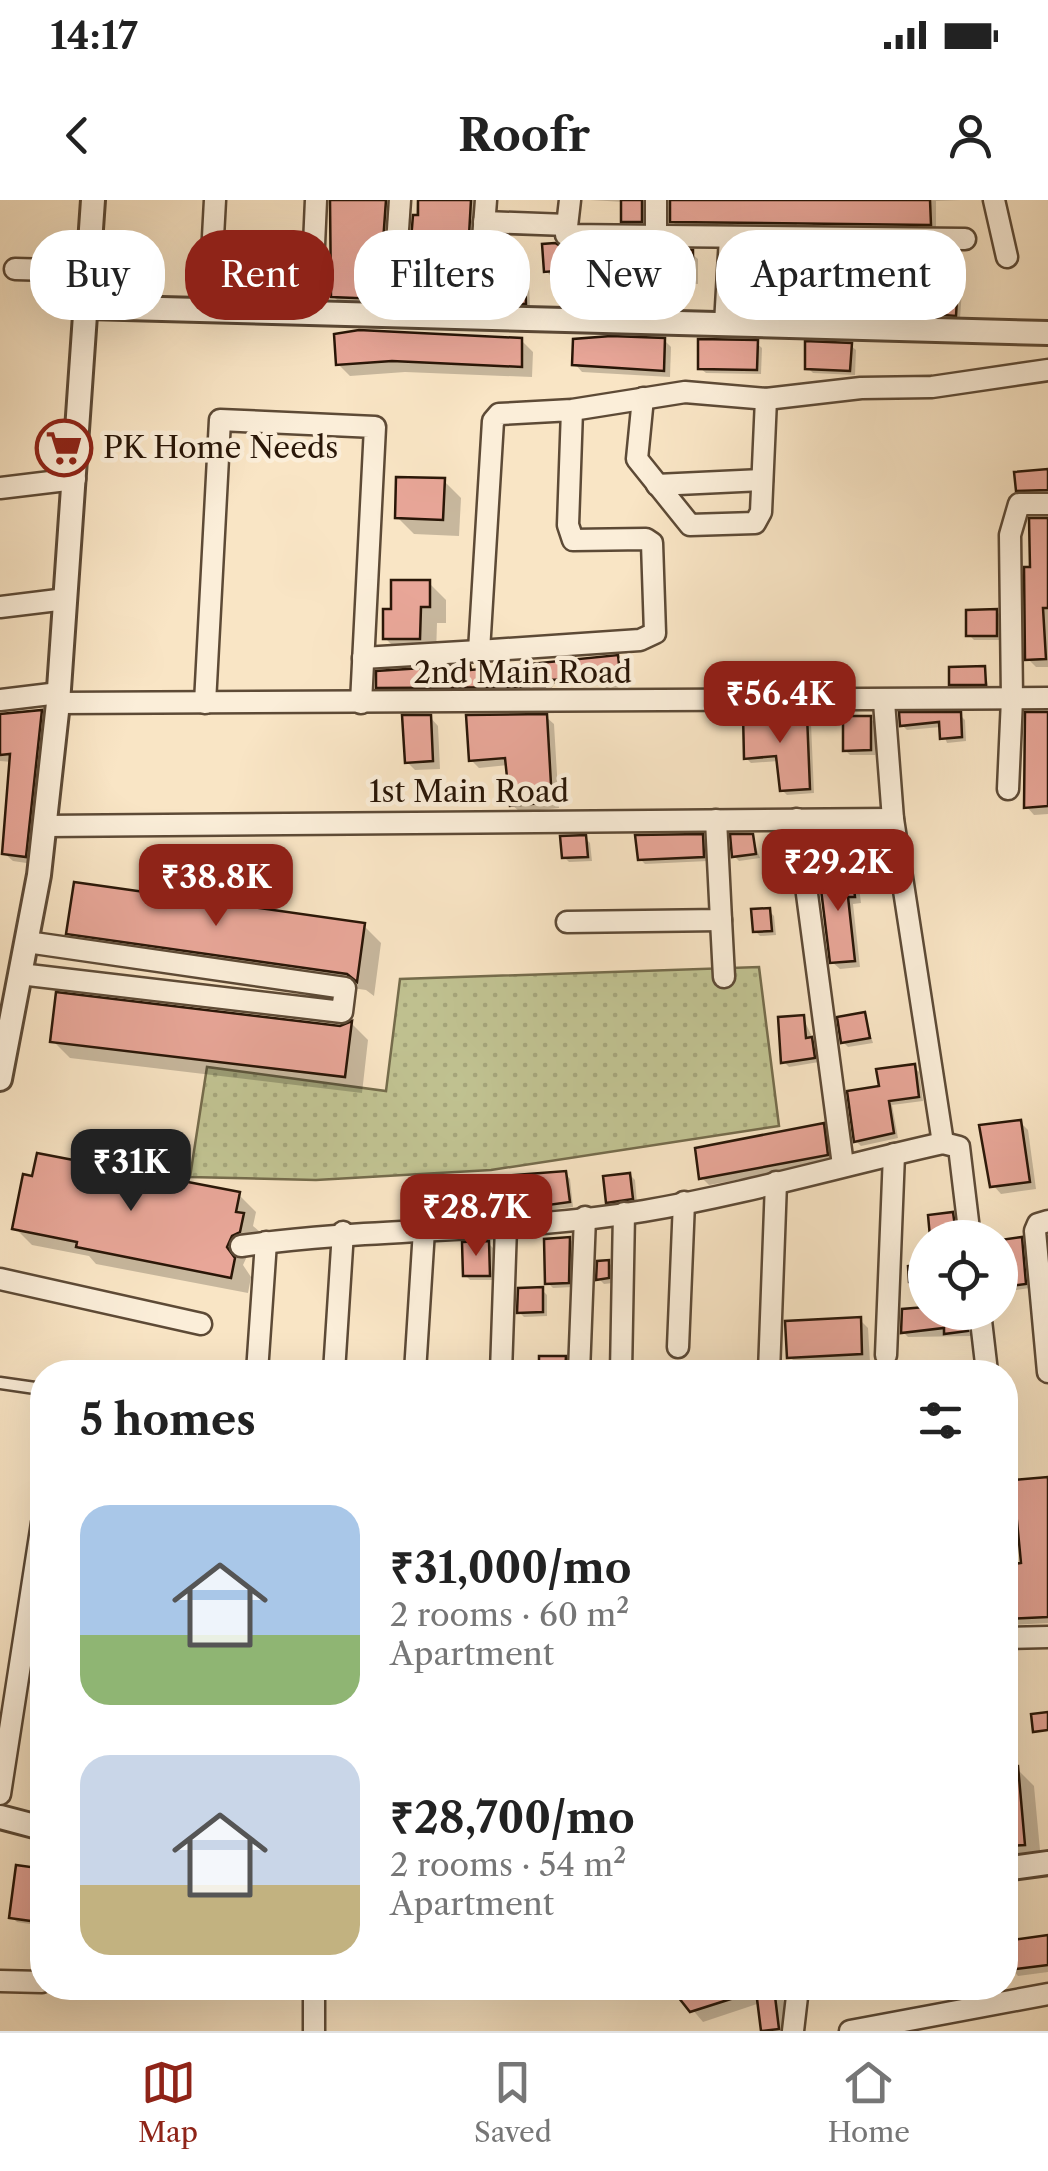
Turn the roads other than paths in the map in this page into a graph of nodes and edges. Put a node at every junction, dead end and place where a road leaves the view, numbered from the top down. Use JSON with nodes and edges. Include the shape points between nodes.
{"nodes":[{"id":1,"x":94,"y":200,"type":"edge"},
{"id":2,"x":216,"y":200,"type":"edge"},
{"id":3,"x":316,"y":200,"type":"edge"},
{"id":4,"x":400,"y":200,"type":"edge"},
{"id":5,"x":486,"y":200,"type":"edge"},
{"id":6,"x":570,"y":200,"type":"edge"},
{"id":7,"x":656,"y":200,"type":"edge"},
{"id":8,"x":994,"y":200,"type":"edge"},
{"id":9,"x":484,"y":222,"type":"junction"},
{"id":10,"x":567,"y":226,"type":"junction"},
{"id":11,"x":92,"y":230,"type":"edge"},
{"id":12,"x":214,"y":230,"type":"edge"},
{"id":13,"x":315,"y":230,"type":"edge"},
{"id":14,"x":398,"y":230,"type":"edge"},
{"id":15,"x":483,"y":230,"type":"edge"},
{"id":16,"x":567,"y":230,"type":"edge"},
{"id":17,"x":656,"y":230,"type":"edge"},
{"id":18,"x":1006,"y":257,"type":"dead end"},
{"id":19,"x":16,"y":269,"type":"dead end"},
{"id":20,"x":30,"y":269,"type":"edge"},
{"id":21,"x":530,"y":319,"type":"edge"},
{"id":22,"x":87,"y":320,"type":"edge"},
{"id":23,"x":725,"y":320,"type":"edge"},
{"id":24,"x":725,"y":324,"type":"junction"},
{"id":25,"x":1048,"y":333,"type":"edge"},
{"id":26,"x":1048,"y":370,"type":"edge"},
{"id":27,"x":643,"y":398,"type":"junction"},
{"id":28,"x":766,"y":399,"type":"junction"},
{"id":29,"x":572,"y":410,"type":"junction"},
{"id":30,"x":75,"y":479,"type":"junction"},
{"id":31,"x":762,"y":480,"type":"junction"},
{"id":32,"x":657,"y":485,"type":"junction"},
{"id":33,"x":0,"y":488,"type":"edge"},
{"id":34,"x":1048,"y":504,"type":"edge"},
{"id":35,"x":66,"y":600,"type":"junction"},
{"id":36,"x":0,"y":607,"type":"edge"},
{"id":37,"x":479,"y":652,"type":"junction"},
{"id":38,"x":363,"y":658,"type":"junction"},
{"id":39,"x":58,"y":698,"type":"junction"},
{"id":40,"x":1048,"y":698,"type":"edge"},
{"id":41,"x":1012,"y":699,"type":"junction"},
{"id":42,"x":0,"y":700,"type":"edge"},
{"id":43,"x":884,"y":702,"type":"junction"},
{"id":44,"x":204,"y":703,"type":"junction"},
{"id":45,"x":361,"y":703,"type":"junction"},
{"id":46,"x":1008,"y":789,"type":"dead end"},
{"id":47,"x":797,"y":819,"type":"junction"},
{"id":48,"x":893,"y":819,"type":"junction"},
{"id":49,"x":716,"y":820,"type":"junction"},
{"id":50,"x":45,"y":826,"type":"junction"},
{"id":51,"x":722,"y":920,"type":"junction"},
{"id":52,"x":567,"y":922,"type":"dead end"},
{"id":53,"x":27,"y":942,"type":"junction"},
{"id":54,"x":20,"y":974,"type":"junction"},
{"id":55,"x":724,"y":977,"type":"dead end"},
{"id":56,"x":0,"y":1078,"type":"edge"},
{"id":57,"x":943,"y":1143,"type":"junction"},
{"id":58,"x":894,"y":1154,"type":"junction"},
{"id":59,"x":844,"y":1165,"type":"junction"},
{"id":60,"x":776,"y":1182,"type":"junction"},
{"id":61,"x":684,"y":1202,"type":"junction"},
{"id":62,"x":624,"y":1213,"type":"junction"},
{"id":63,"x":585,"y":1218,"type":"junction"},
{"id":64,"x":968,"y":1220,"type":"edge"},
{"id":65,"x":1048,"y":1220,"type":"edge"},
{"id":66,"x":506,"y":1227,"type":"junction"},
{"id":67,"x":424,"y":1230,"type":"junction"},
{"id":68,"x":343,"y":1232,"type":"junction"},
{"id":69,"x":266,"y":1242,"type":"junction"},
{"id":70,"x":241,"y":1246,"type":"dead end"},
{"id":71,"x":0,"y":1279,"type":"edge"},
{"id":72,"x":201,"y":1324,"type":"dead end"},
{"id":73,"x":982,"y":1330,"type":"edge"},
{"id":74,"x":678,"y":1348,"type":"dead end"},
{"id":75,"x":886,"y":1355,"type":"dead end"},
{"id":76,"x":258,"y":1360,"type":"edge"},
{"id":77,"x":335,"y":1360,"type":"edge"},
{"id":78,"x":416,"y":1360,"type":"edge"},
{"id":79,"x":501,"y":1360,"type":"edge"},
{"id":80,"x":579,"y":1360,"type":"edge"},
{"id":81,"x":620,"y":1360,"type":"edge"},
{"id":82,"x":769,"y":1360,"type":"edge"},
{"id":83,"x":986,"y":1360,"type":"edge"},
{"id":84,"x":1048,"y":1372,"type":"edge"},
{"id":85,"x":0,"y":1383,"type":"edge"},
{"id":86,"x":30,"y":1387,"type":"edge"},
{"id":87,"x":30,"y":1600,"type":"edge"},
{"id":88,"x":1048,"y":1637,"type":"edge"},
{"id":89,"x":1018,"y":1638,"type":"edge"},
{"id":90,"x":0,"y":1794,"type":"edge"},
{"id":91,"x":0,"y":1818,"type":"edge"},
{"id":92,"x":30,"y":1825,"type":"edge"},
{"id":93,"x":1048,"y":1863,"type":"edge"},
{"id":94,"x":1018,"y":1867,"type":"edge"},
{"id":95,"x":0,"y":1981,"type":"edge"},
{"id":96,"x":30,"y":1982,"type":"edge"},
{"id":97,"x":1048,"y":1994,"type":"edge"},
{"id":98,"x":314,"y":2000,"type":"edge"},
{"id":99,"x":797,"y":2000,"type":"edge"},
{"id":100,"x":925,"y":2024,"type":"edge"},
{"id":101,"x":314,"y":2031,"type":"edge"},
{"id":102,"x":793,"y":2031,"type":"edge"},
{"id":103,"x":850,"y":2031,"type":"edge"}],
"edges":[{"from":1,"to":11,"type":"street"},
{"from":2,"to":12,"type":"street"},
{"from":3,"to":13,"type":"street"},
{"from":4,"to":14,"type":"street"},
{"from":5,"to":9,"type":"street"},
{"from":6,"to":10,"type":"street"},
{"from":7,"to":17,"type":"street"},
{"from":8,"to":18,"type":"street"},
{"from":9,"to":10,"type":"street"},
{"from":9,"to":15,"type":"street"},
{"from":10,"to":16,"type":"street"},
{"from":19,"to":20,"type":"street"},
{"from":21,"to":24,"type":"street"},
{"from":22,"to":30,"type":"street"},
{"from":23,"to":24,"type":"street"},
{"from":24,"to":25,"type":"street"},
{"from":26,"to":28,"type":"street","via":[[953,385]]},
{"from":27,"to":28,"type":"street","via":[[686,392]]},
{"from":27,"to":29,"type":"street"},
{"from":27,"to":32,"type":"street","via":[[636,459]]},
{"from":28,"to":31,"type":"street"},
{"from":29,"to":37,"type":"street","via":[[509,410],[494,421]]},
{"from":29,"to":37,"type":"street","via":[[573,540],[652,543],[654,633],[640,640]]},
{"from":30,"to":33,"type":"street"},
{"from":30,"to":35,"type":"street"},
{"from":31,"to":32,"type":"street"},
{"from":31,"to":32,"type":"street","via":[[760,512],[742,526],[690,524]]},
{"from":34,"to":41,"type":"street","via":[[1019,504],[1010,535]]},
{"from":35,"to":36,"type":"street"},
{"from":35,"to":39,"type":"street"},
{"from":37,"to":38,"type":"street"},
{"from":38,"to":44,"type":"street","via":[[375,427],[220,420]]},
{"from":38,"to":45,"type":"street"},
{"from":39,"to":42,"type":"street","name":"2nd Main Road"},
{"from":39,"to":44,"type":"street","name":"2nd Main Road"},
{"from":39,"to":50,"type":"street"},
{"from":40,"to":41,"type":"street","name":"2nd Main Road"},
{"from":41,"to":43,"type":"street","name":"2nd Main Road"},
{"from":41,"to":46,"type":"street"},
{"from":43,"to":45,"type":"street","name":"2nd Main Road"},
{"from":43,"to":48,"type":"street"},
{"from":44,"to":45,"type":"street","name":"2nd Main Road"},
{"from":47,"to":48,"type":"street","name":"1st Main Road"},
{"from":47,"to":49,"type":"street","name":"1st Main Road"},
{"from":47,"to":59,"type":"street"},
{"from":48,"to":57,"type":"street"},
{"from":49,"to":50,"type":"street","name":"1st Main Road"},
{"from":49,"to":51,"type":"street"},
{"from":50,"to":53,"type":"street"},
{"from":51,"to":52,"type":"street"},
{"from":51,"to":55,"type":"street"},
{"from":53,"to":54,"type":"street"},
{"from":53,"to":54,"type":"street","via":[[345,988],[342,1012]]},
{"from":54,"to":56,"type":"street"},
{"from":57,"to":58,"type":"street"},
{"from":57,"to":64,"type":"street","via":[[959,1147]]},
{"from":58,"to":59,"type":"street"},
{"from":58,"to":75,"type":"street"},
{"from":59,"to":60,"type":"street"},
{"from":60,"to":61,"type":"street"},
{"from":60,"to":82,"type":"street"},
{"from":61,"to":62,"type":"street"},
{"from":61,"to":74,"type":"street"},
{"from":62,"to":63,"type":"street"},
{"from":62,"to":81,"type":"street"},
{"from":63,"to":66,"type":"street"},
{"from":63,"to":80,"type":"street"},
{"from":65,"to":84,"type":"street","via":[[1035,1231]]},
{"from":66,"to":67,"type":"street"},
{"from":66,"to":79,"type":"street"},
{"from":67,"to":68,"type":"street"},
{"from":67,"to":78,"type":"street"},
{"from":68,"to":69,"type":"street"},
{"from":68,"to":77,"type":"street"},
{"from":69,"to":70,"type":"street"},
{"from":69,"to":76,"type":"street"},
{"from":71,"to":72,"type":"street"},
{"from":73,"to":83,"type":"street"},
{"from":85,"to":86,"type":"lane"},
{"from":87,"to":90,"type":"street"},
{"from":88,"to":89,"type":"street"},
{"from":91,"to":92,"type":"street"},
{"from":93,"to":94,"type":"street"},
{"from":95,"to":96,"type":"street"},
{"from":97,"to":100,"type":"street"},
{"from":98,"to":101,"type":"street"},
{"from":99,"to":102,"type":"street"},
{"from":100,"to":103,"type":"street"}]}
